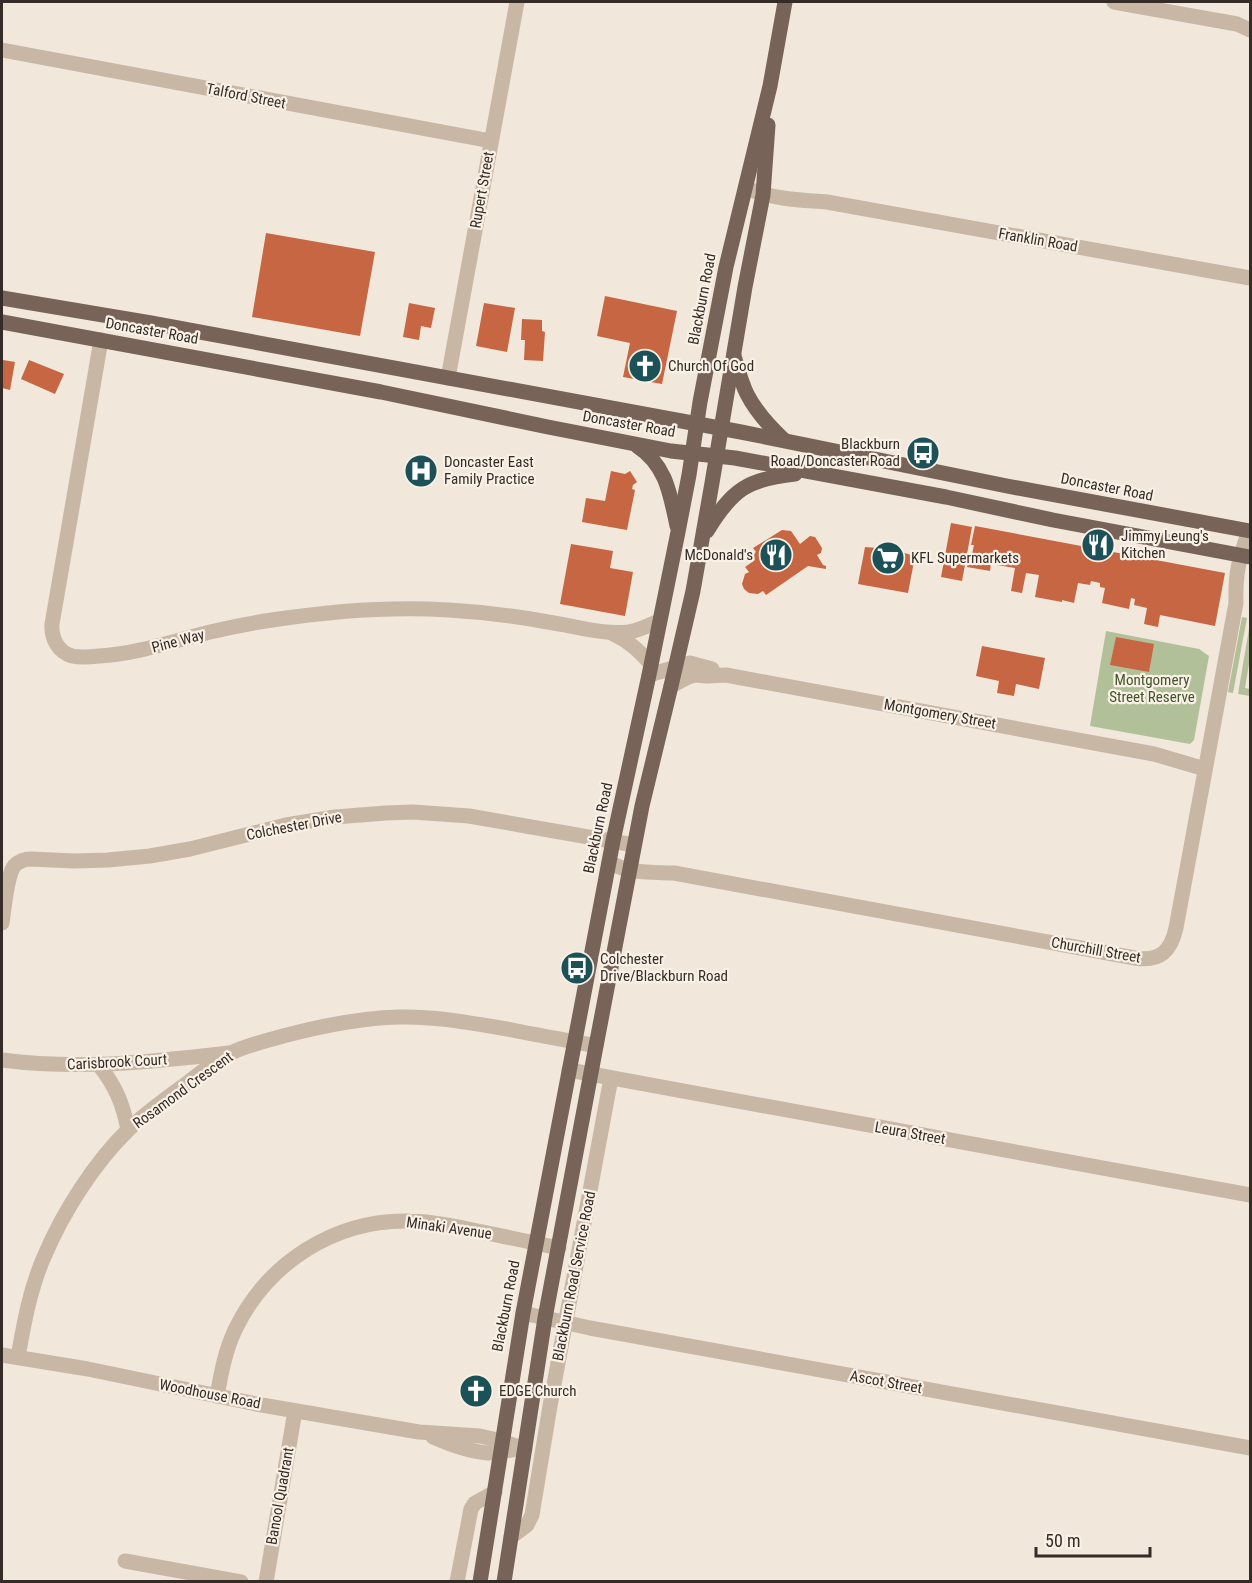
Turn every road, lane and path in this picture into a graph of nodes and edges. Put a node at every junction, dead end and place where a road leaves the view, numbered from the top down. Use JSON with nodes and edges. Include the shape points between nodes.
{"nodes":[{"id":1,"x":517,"y":2,"type":"edge"},
{"id":2,"x":785,"y":2,"type":"edge"},
{"id":3,"x":1114,"y":2,"type":"edge"},
{"id":4,"x":1246,"y":25,"type":"edge"},
{"id":5,"x":2,"y":50,"type":"edge"},
{"id":6,"x":770,"y":86,"type":"junction"},
{"id":7,"x":491,"y":141,"type":"junction"},
{"id":8,"x":746,"y":188,"type":"junction"},
{"id":9,"x":763,"y":191,"type":"junction"},
{"id":10,"x":1251,"y":278,"type":"edge"},
{"id":11,"x":2,"y":298,"type":"edge"},
{"id":12,"x":2,"y":322,"type":"edge"},
{"id":13,"x":100,"y":340,"type":"junction"},
{"id":14,"x":734,"y":356,"type":"junction"},
{"id":15,"x":448,"y":378,"type":"junction"},
{"id":16,"x":697,"y":424,"type":"junction"},
{"id":17,"x":721,"y":428,"type":"junction"},
{"id":18,"x":784,"y":440,"type":"junction"},
{"id":19,"x":633,"y":443,"type":"junction"},
{"id":20,"x":692,"y":453,"type":"junction"},
{"id":21,"x":717,"y":455,"type":"junction"},
{"id":22,"x":810,"y":472,"type":"junction"},
{"id":23,"x":1250,"y":531,"type":"edge"},
{"id":24,"x":678,"y":532,"type":"junction"},
{"id":25,"x":702,"y":538,"type":"junction"},
{"id":26,"x":1247,"y":557,"type":"edge"},
{"id":27,"x":659,"y":621,"type":"junction"},
{"id":28,"x":610,"y":633,"type":"junction"},
{"id":29,"x":676,"y":668,"type":"junction"},
{"id":30,"x":650,"y":670,"type":"junction"},
{"id":31,"x":726,"y":675,"type":"junction"},
{"id":32,"x":671,"y":686,"type":"junction"},
{"id":33,"x":1206,"y":763,"type":"junction"},
{"id":34,"x":613,"y":841,"type":"junction"},
{"id":35,"x":632,"y":859,"type":"junction"},
{"id":36,"x":609,"y":861,"type":"junction"},
{"id":37,"x":2,"y":923,"type":"edge"},
{"id":38,"x":574,"y":1042,"type":"junction"},
{"id":39,"x":596,"y":1046,"type":"junction"},
{"id":40,"x":233,"y":1052,"type":"junction"},
{"id":41,"x":2,"y":1060,"type":"edge"},
{"id":42,"x":99,"y":1065,"type":"junction"},
{"id":43,"x":569,"y":1070,"type":"junction"},
{"id":44,"x":591,"y":1074,"type":"junction"},
{"id":45,"x":611,"y":1078,"type":"junction"},
{"id":46,"x":128,"y":1130,"type":"junction"},
{"id":47,"x":1251,"y":1195,"type":"edge"},
{"id":48,"x":537,"y":1243,"type":"junction"},
{"id":49,"x":558,"y":1248,"type":"junction"},
{"id":50,"x":523,"y":1313,"type":"junction"},
{"id":51,"x":545,"y":1318,"type":"junction"},
{"id":52,"x":566,"y":1322,"type":"junction"},
{"id":53,"x":2,"y":1355,"type":"edge"},
{"id":54,"x":18,"y":1357,"type":"junction"},
{"id":55,"x":217,"y":1396,"type":"junction"},
{"id":56,"x":295,"y":1411,"type":"junction"},
{"id":57,"x":502,"y":1446,"type":"junction"},
{"id":58,"x":1251,"y":1448,"type":"edge"},
{"id":59,"x":525,"y":1449,"type":"junction"},
{"id":60,"x":495,"y":1492,"type":"junction"},
{"id":61,"x":511,"y":1537,"type":"junction"},
{"id":62,"x":125,"y":1561,"type":"dead end"},
{"id":63,"x":241,"y":1581,"type":"edge"},
{"id":64,"x":266,"y":1581,"type":"edge"},
{"id":65,"x":457,"y":1581,"type":"edge"},
{"id":66,"x":480,"y":1581,"type":"edge"},
{"id":67,"x":504,"y":1581,"type":"edge"}],
"edges":[{"from":1,"to":7,"type":"street","name":"Rupert Street"},
{"from":2,"to":6,"type":"main road","name":"Blackburn Road"},
{"from":3,"to":4,"type":"street"},
{"from":5,"to":7,"type":"street","name":"Talford Street"},
{"from":6,"to":8,"type":"main road","name":"Blackburn Road"},
{"from":6,"to":9,"type":"main road","name":"Blackburn Road"},
{"from":7,"to":15,"type":"street","name":"Rupert Street"},
{"from":8,"to":9,"type":"street","name":"Franklin Road"},
{"from":8,"to":16,"type":"main road","name":"Blackburn Road","via":[[726,267]]},
{"from":9,"to":10,"type":"street","name":"Franklin Road","via":[[795,200],[826,202]]},
{"from":9,"to":14,"type":"main road","name":"Blackburn Road"},
{"from":11,"to":15,"type":"main road","name":"Doncaster Road"},
{"from":12,"to":13,"type":"main road","name":"Doncaster Road"},
{"from":13,"to":19,"type":"main road","name":"Doncaster Road"},
{"from":13,"to":28,"type":"street","name":"Pine Way","via":[[52,624],[54,640],[66,653],[79,657],[111,655],[266,621],[364,609],[488,613]]},
{"from":14,"to":17,"type":"main road","name":"Blackburn Road"},
{"from":14,"to":18,"type":"main road","via":[[754,406]]},
{"from":15,"to":16,"type":"main road","name":"Doncaster Road"},
{"from":16,"to":17,"type":"main road","name":"Doncaster Road"},
{"from":16,"to":20,"type":"main road","name":"Blackburn Road"},
{"from":17,"to":18,"type":"main road","name":"Doncaster Road"},
{"from":17,"to":21,"type":"main road","name":"Blackburn Road"},
{"from":18,"to":23,"type":"main road","name":"Doncaster Road"},
{"from":19,"to":20,"type":"main road","name":"Doncaster Road"},
{"from":19,"to":24,"type":"main road","via":[[647,453],[663,475]]},
{"from":20,"to":21,"type":"main road","name":"Doncaster Road"},
{"from":20,"to":24,"type":"main road","name":"Blackburn Road"},
{"from":21,"to":22,"type":"main road","name":"Doncaster Road"},
{"from":21,"to":25,"type":"main road","name":"Blackburn Road"},
{"from":22,"to":25,"type":"main road","via":[[774,476],[747,485],[718,512]]},
{"from":22,"to":26,"type":"main road","name":"Doncaster Road"},
{"from":23,"to":26,"type":"street","name":"Churchill Street"},
{"from":24,"to":27,"type":"main road","name":"Blackburn Road"},
{"from":25,"to":29,"type":"main road","name":"Blackburn Road"},
{"from":26,"to":33,"type":"street","name":"Churchill Street","via":[[1235,582],[1236,603]]},
{"from":27,"to":28,"type":"street","name":"Pine Way","via":[[638,630]]},
{"from":27,"to":30,"type":"main road","name":"Blackburn Road"},
{"from":28,"to":30,"type":"street","name":"Pine Way","via":[[636,647]]},
{"from":29,"to":30,"type":"street","name":"Montgomery Street"},
{"from":29,"to":31,"type":"street","name":"Montgomery Street","via":[[690,663]]},
{"from":29,"to":32,"type":"main road","name":"Blackburn Road"},
{"from":30,"to":34,"type":"main road","name":"Blackburn Road"},
{"from":31,"to":32,"type":"street","name":"Montgomery Street","via":[[688,676]]},
{"from":31,"to":33,"type":"street","name":"Montgomery Street"},
{"from":32,"to":35,"type":"main road","name":"Blackburn Road"},
{"from":33,"to":35,"type":"street","name":"Churchill Street","via":[[1174,938],[1165,951],[1152,959],[674,873]]},
{"from":34,"to":35,"type":"street","name":"Colchester Drive"},
{"from":34,"to":36,"type":"main road","name":"Blackburn Road"},
{"from":34,"to":37,"type":"street","name":"Colchester Drive","via":[[451,814],[335,817],[150,856],[25,860],[11,872]]},
{"from":35,"to":36,"type":"street","name":"Churchill Street","via":[[620,868]]},
{"from":35,"to":39,"type":"main road","name":"Blackburn Road"},
{"from":36,"to":38,"type":"main road","name":"Blackburn Road"},
{"from":38,"to":39,"type":"street","name":"Rosamond Crescent"},
{"from":38,"to":40,"type":"street","name":"Rosamond Crescent","via":[[468,1022],[401,1017],[323,1026]]},
{"from":38,"to":43,"type":"main road","name":"Blackburn Road"},
{"from":39,"to":44,"type":"main road","name":"Blackburn Road"},
{"from":40,"to":42,"type":"street","name":"Carisbrook Court"},
{"from":40,"to":46,"type":"street","name":"Rosamond Crescent","via":[[162,1101]]},
{"from":41,"to":42,"type":"street","name":"Carisbrook Court"},
{"from":42,"to":46,"type":"street","via":[[118,1094]]},
{"from":43,"to":44,"type":"street","name":"Leura Street"},
{"from":43,"to":48,"type":"main road","name":"Blackburn Road"},
{"from":44,"to":45,"type":"street","name":"Leura Street"},
{"from":44,"to":49,"type":"main road","name":"Blackburn Road"},
{"from":45,"to":47,"type":"street","name":"Leura Street"},
{"from":45,"to":52,"type":"street","name":"Blackburn Road Service Road"},
{"from":46,"to":54,"type":"street","name":"Rosamond Crescent","via":[[84,1185],[51,1241],[34,1285]]},
{"from":48,"to":49,"type":"street","name":"Minaki Avenue"},
{"from":48,"to":50,"type":"main road","name":"Blackburn Road"},
{"from":48,"to":55,"type":"street","name":"Minaki Avenue","via":[[411,1221],[378,1222],[332,1236],[306,1249],[282,1268],[252,1300],[228,1346]]},
{"from":49,"to":51,"type":"main road","name":"Blackburn Road"},
{"from":50,"to":51,"type":"street","name":"Ascot Street"},
{"from":50,"to":57,"type":"main road","name":"Blackburn Road"},
{"from":51,"to":52,"type":"street","name":"Ascot Street"},
{"from":51,"to":59,"type":"main road","name":"Blackburn Road"},
{"from":52,"to":58,"type":"street","name":"Ascot Street"},
{"from":52,"to":61,"type":"street","name":"Blackburn Road Service Road","via":[[532,1515],[527,1526]]},
{"from":53,"to":54,"type":"street","name":"Woodhouse Road"},
{"from":54,"to":55,"type":"street","name":"Woodhouse Road"},
{"from":55,"to":56,"type":"street","name":"Woodhouse Road"},
{"from":56,"to":57,"type":"street","name":"Woodhouse Road","via":[[419,1432],[488,1453]]},
{"from":56,"to":64,"type":"street","name":"Banool Quadrant"},
{"from":57,"to":59,"type":"street","name":"Woodhouse Road"},
{"from":57,"to":60,"type":"main road","name":"Blackburn Road"},
{"from":59,"to":61,"type":"main road","name":"Blackburn Road"},
{"from":60,"to":65,"type":"street","via":[[471,1509]]},
{"from":60,"to":66,"type":"main road","name":"Blackburn Road"},
{"from":61,"to":67,"type":"main road","name":"Blackburn Road"},
{"from":62,"to":63,"type":"street"}]}
